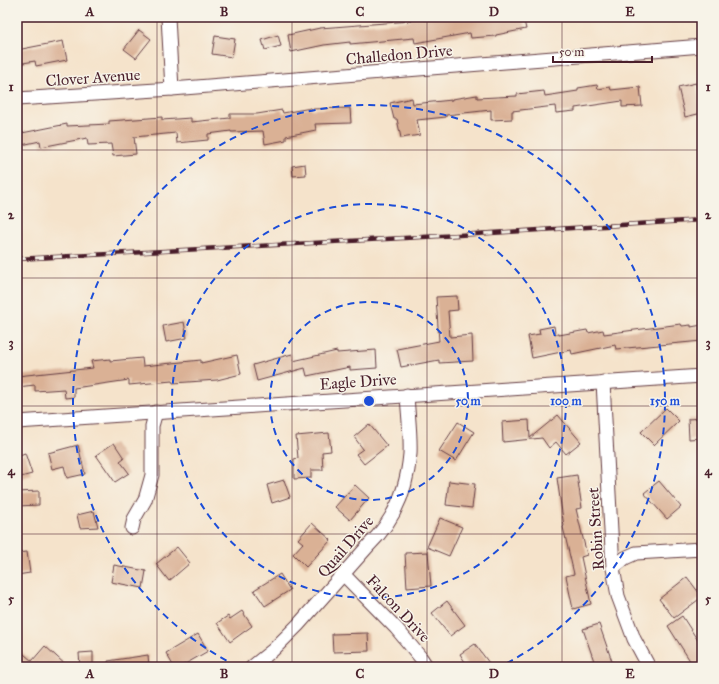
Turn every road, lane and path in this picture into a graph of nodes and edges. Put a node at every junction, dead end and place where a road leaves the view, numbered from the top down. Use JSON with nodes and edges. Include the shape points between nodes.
{"nodes":[{"id":1,"x":168,"y":17,"type":"edge"},
{"id":2,"x":702,"y":46,"type":"edge"},
{"id":3,"x":172,"y":89,"type":"junction"},
{"id":4,"x":17,"y":99,"type":"edge"},
{"id":5,"x":702,"y":376,"type":"edge"},
{"id":6,"x":603,"y":382,"type":"junction"},
{"id":7,"x":407,"y":395,"type":"junction"},
{"id":8,"x":156,"y":412,"type":"junction"},
{"id":9,"x":17,"y":422,"type":"edge"},
{"id":10,"x":132,"y":528,"type":"dead end"},
{"id":11,"x":702,"y":549,"type":"edge"},
{"id":12,"x":613,"y":568,"type":"junction"},
{"id":13,"x":343,"y":574,"type":"junction"},
{"id":14,"x":252,"y":667,"type":"edge"},
{"id":15,"x":427,"y":667,"type":"edge"},
{"id":16,"x":649,"y":667,"type":"edge"}],
"edges":[{"from":1,"to":3,"type":"street"},
{"from":2,"to":3,"type":"street","name":"Challedon Drive"},
{"from":3,"to":4,"type":"street","name":"Clover Avenue"},
{"from":5,"to":6,"type":"street","name":"Eagle Drive"},
{"from":6,"to":7,"type":"street","name":"Eagle Drive"},
{"from":6,"to":12,"type":"street","name":"Robin Street"},
{"from":7,"to":8,"type":"street","name":"Eagle Drive"},
{"from":7,"to":13,"type":"street","name":"Quail Drive","via":[[410,453],[405,484],[399,501],[381,533]]},
{"from":8,"to":9,"type":"street","name":"Eagle Drive"},
{"from":8,"to":10,"type":"street","via":[[152,426],[152,474],[145,500]]},
{"from":11,"to":12,"type":"street","via":[[636,554],[625,558]]},
{"from":12,"to":16,"type":"street","name":"Robin Street","via":[[618,596],[634,639]]},
{"from":13,"to":14,"type":"street","name":"Quail Drive","via":[[273,650]]},
{"from":13,"to":15,"type":"street","name":"Falcon Drive","via":[[396,628]]}]}
